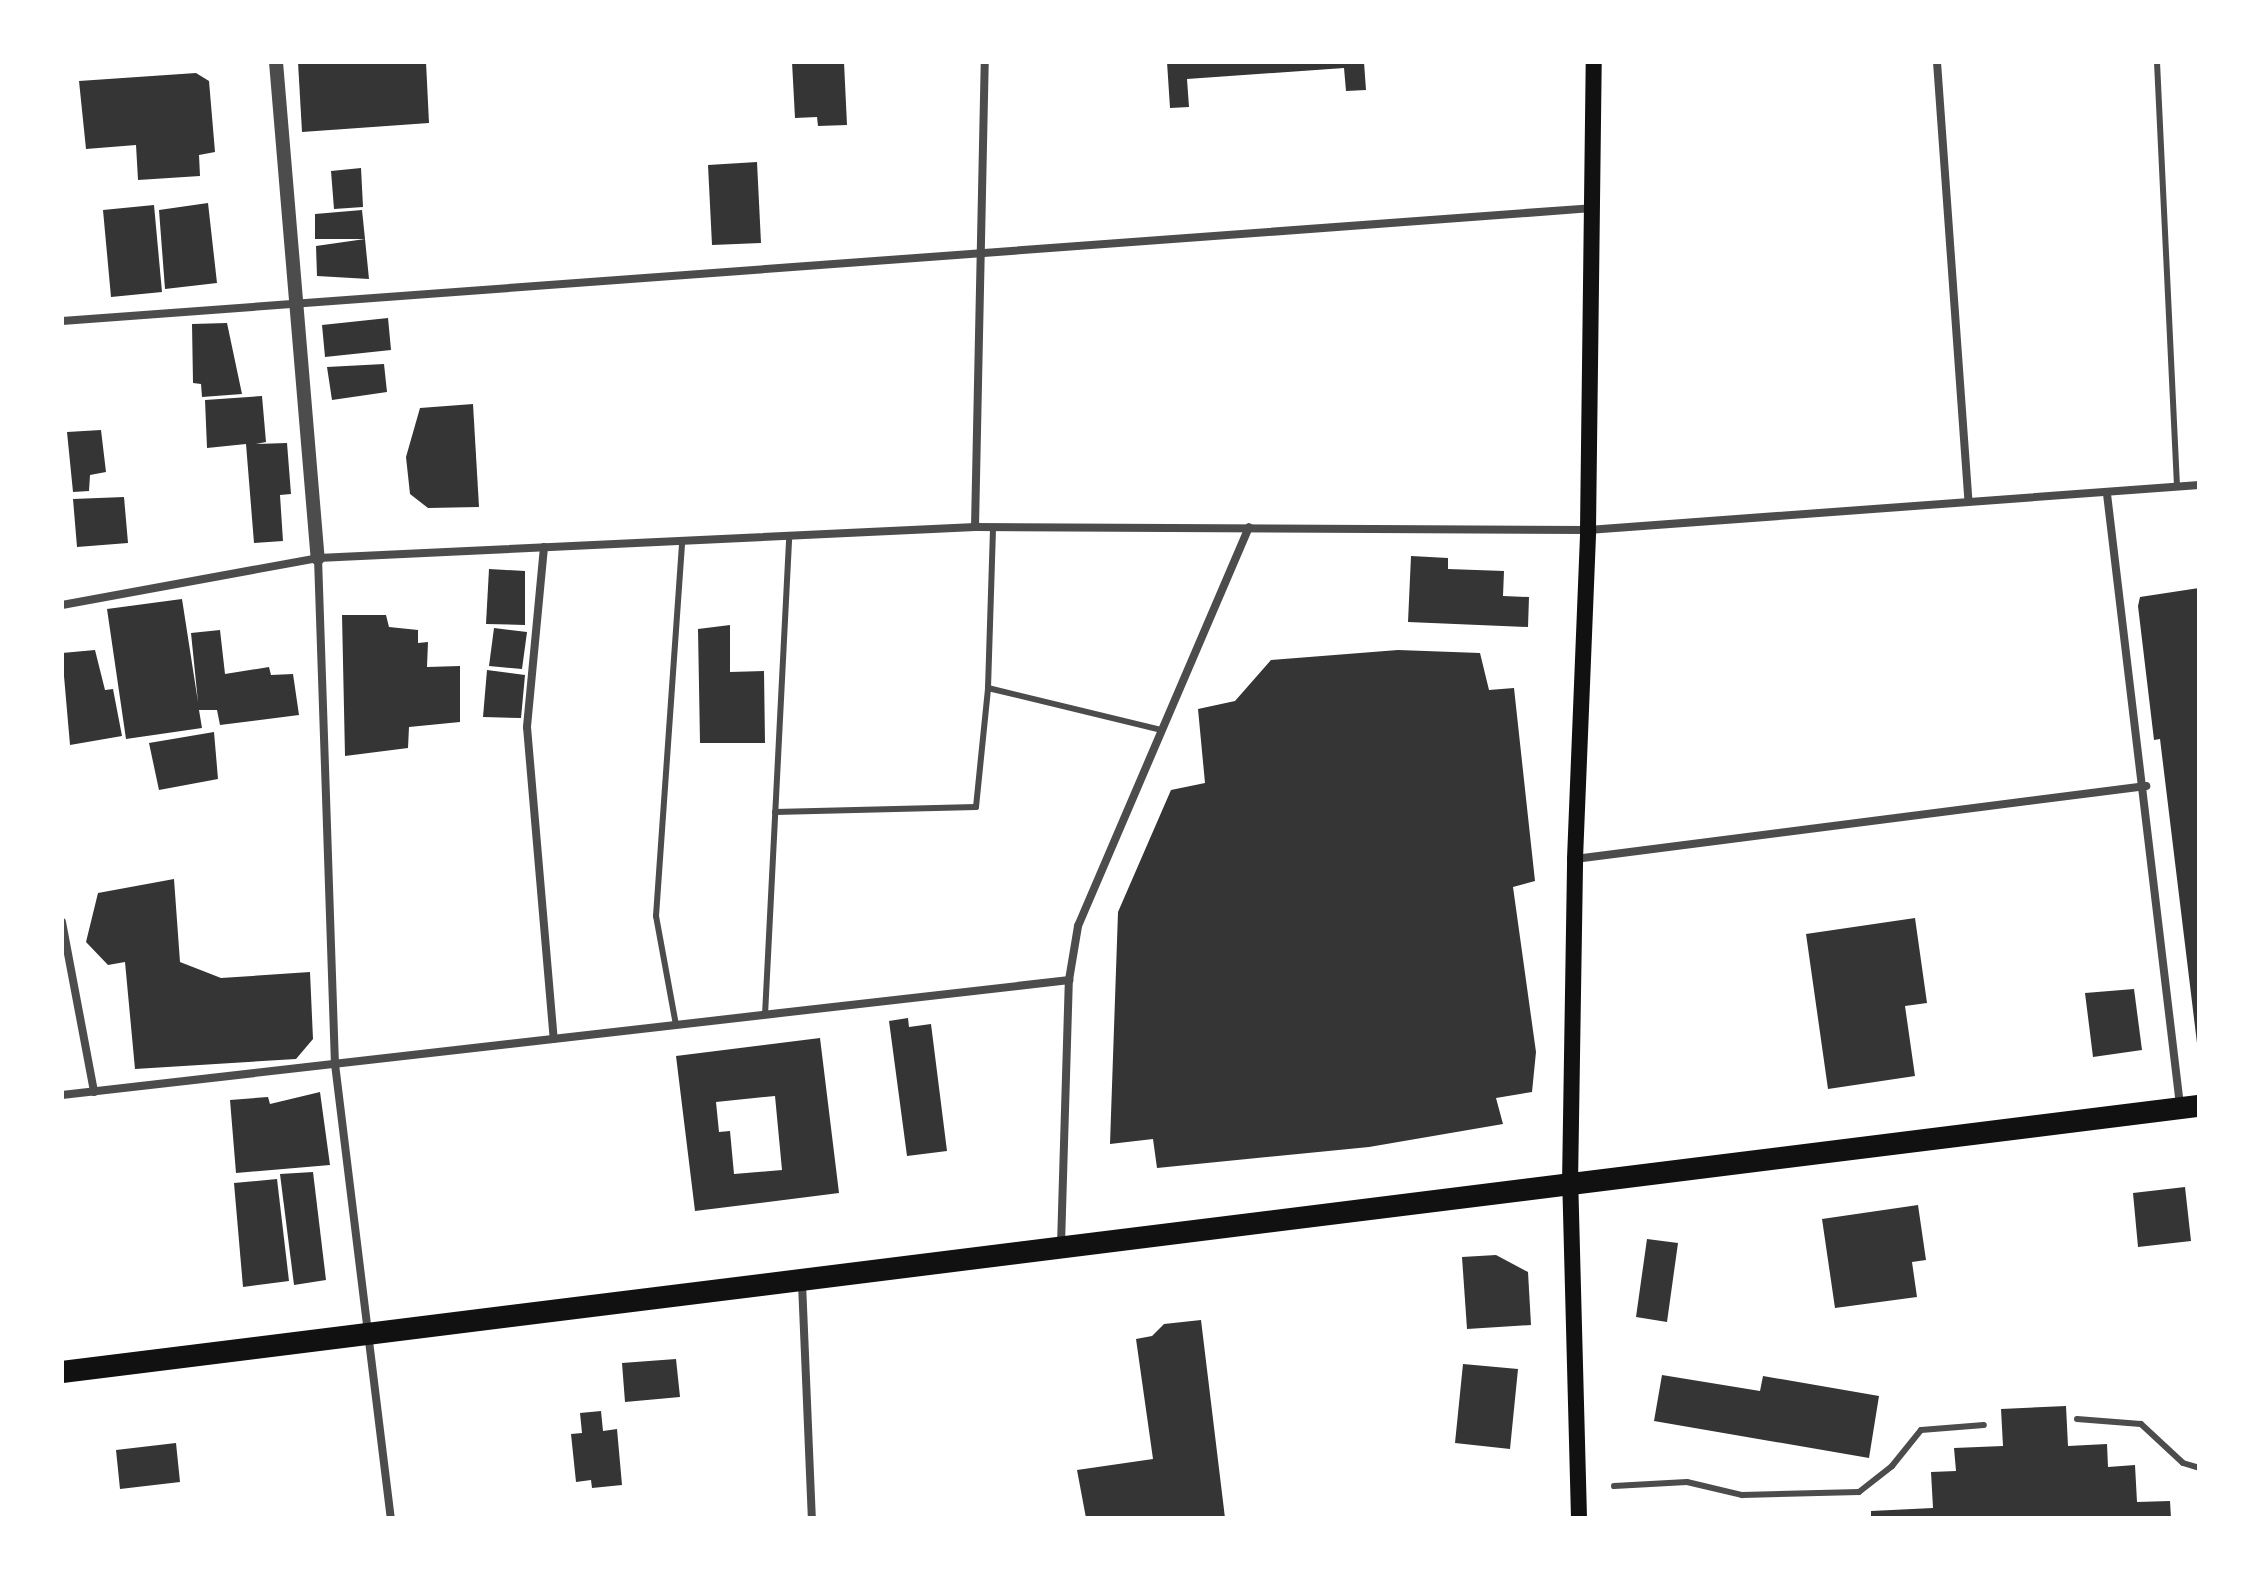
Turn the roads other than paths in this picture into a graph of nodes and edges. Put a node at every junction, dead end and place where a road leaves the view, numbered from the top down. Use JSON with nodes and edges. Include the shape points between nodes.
{"nodes":[{"id":1,"x":276,"y":62,"type":"edge"},
{"id":2,"x":985,"y":62,"type":"edge"},
{"id":3,"x":1594,"y":62,"type":"edge"},
{"id":4,"x":1937,"y":62,"type":"edge"},
{"id":5,"x":2157,"y":62,"type":"edge"},
{"id":6,"x":1593,"y":208,"type":"junction"},
{"id":7,"x":977,"y":253,"type":"junction"},
{"id":8,"x":296,"y":301,"type":"junction"},
{"id":9,"x":62,"y":321,"type":"edge"},
{"id":10,"x":2199,"y":485,"type":"edge"},
{"id":11,"x":2177,"y":487,"type":"junction"},
{"id":12,"x":2107,"y":494,"type":"junction"},
{"id":13,"x":1968,"y":499,"type":"junction"},
{"id":14,"x":975,"y":527,"type":"junction"},
{"id":15,"x":993,"y":527,"type":"junction"},
{"id":16,"x":1249,"y":527,"type":"junction"},
{"id":17,"x":1588,"y":530,"type":"junction"},
{"id":18,"x":789,"y":536,"type":"junction"},
{"id":19,"x":682,"y":541,"type":"junction"},
{"id":20,"x":544,"y":547,"type":"junction"},
{"id":21,"x":318,"y":558,"type":"junction"},
{"id":22,"x":62,"y":605,"type":"edge"},
{"id":23,"x":988,"y":688,"type":"junction"},
{"id":24,"x":1162,"y":730,"type":"junction"},
{"id":25,"x":2146,"y":786,"type":"junction"},
{"id":26,"x":775,"y":812,"type":"junction"},
{"id":27,"x":1575,"y":859,"type":"junction"},
{"id":28,"x":62,"y":922,"type":"edge"},
{"id":29,"x":1069,"y":980,"type":"junction"},
{"id":30,"x":765,"y":1015,"type":"junction"},
{"id":31,"x":676,"y":1025,"type":"junction"},
{"id":32,"x":554,"y":1039,"type":"junction"},
{"id":33,"x":335,"y":1064,"type":"junction"},
{"id":34,"x":94,"y":1092,"type":"junction"},
{"id":35,"x":62,"y":1095,"type":"edge"},
{"id":36,"x":2190,"y":1107,"type":"edge"},
{"id":37,"x":1570,"y":1184,"type":"junction"},
{"id":38,"x":1061,"y":1245,"type":"junction"},
{"id":39,"x":802,"y":1279,"type":"junction"},
{"id":40,"x":368,"y":1334,"type":"junction"},
{"id":41,"x":62,"y":1372,"type":"edge"},
{"id":42,"x":2077,"y":1419,"type":"dead end"},
{"id":43,"x":1984,"y":1425,"type":"dead end"},
{"id":44,"x":2199,"y":1468,"type":"edge"},
{"id":45,"x":1614,"y":1486,"type":"dead end"},
{"id":46,"x":391,"y":1518,"type":"edge"},
{"id":47,"x":812,"y":1518,"type":"edge"},
{"id":48,"x":1579,"y":1518,"type":"edge"}],
"edges":[{"from":1,"to":8,"type":"street"},
{"from":2,"to":7,"type":"street"},
{"from":3,"to":6,"type":"main road"},
{"from":4,"to":13,"type":"street"},
{"from":5,"to":11,"type":"lane"},
{"from":6,"to":7,"type":"street"},
{"from":6,"to":17,"type":"main road"},
{"from":7,"to":8,"type":"street"},
{"from":7,"to":14,"type":"street"},
{"from":8,"to":9,"type":"street"},
{"from":8,"to":21,"type":"street"},
{"from":10,"to":11,"type":"street"},
{"from":11,"to":12,"type":"street"},
{"from":12,"to":13,"type":"street"},
{"from":12,"to":25,"type":"street"},
{"from":13,"to":17,"type":"street"},
{"from":14,"to":15,"type":"street"},
{"from":14,"to":18,"type":"street"},
{"from":15,"to":16,"type":"street"},
{"from":15,"to":23,"type":"lane"},
{"from":16,"to":17,"type":"street"},
{"from":16,"to":24,"type":"street"},
{"from":17,"to":27,"type":"main road"},
{"from":18,"to":19,"type":"street"},
{"from":18,"to":26,"type":"lane"},
{"from":19,"to":20,"type":"street"},
{"from":19,"to":31,"type":"lane","via":[[656,916]]},
{"from":20,"to":21,"type":"street"},
{"from":20,"to":32,"type":"street","via":[[527,727]]},
{"from":21,"to":22,"type":"street"},
{"from":21,"to":33,"type":"street"},
{"from":23,"to":24,"type":"lane"},
{"from":23,"to":26,"type":"lane","via":[[976,807]]},
{"from":24,"to":29,"type":"street","via":[[1078,926]]},
{"from":25,"to":27,"type":"street"},
{"from":25,"to":36,"type":"street"},
{"from":26,"to":30,"type":"lane"},
{"from":27,"to":37,"type":"main road"},
{"from":28,"to":34,"type":"street"},
{"from":29,"to":30,"type":"street"},
{"from":29,"to":38,"type":"street"},
{"from":30,"to":31,"type":"street"},
{"from":31,"to":32,"type":"street"},
{"from":32,"to":33,"type":"street"},
{"from":33,"to":34,"type":"street"},
{"from":33,"to":40,"type":"street"},
{"from":34,"to":35,"type":"street"},
{"from":36,"to":37,"type":"highway"},
{"from":37,"to":38,"type":"highway"},
{"from":37,"to":48,"type":"main road"},
{"from":38,"to":39,"type":"highway"},
{"from":39,"to":40,"type":"highway"},
{"from":39,"to":47,"type":"street"},
{"from":40,"to":41,"type":"highway"},
{"from":40,"to":46,"type":"street"},
{"from":42,"to":44,"type":"lane","via":[[2141,1424],[2183,1463]]},
{"from":43,"to":45,"type":"lane","via":[[1921,1430],[1892,1466],[1859,1492],[1742,1495],[1687,1482]]}]}
